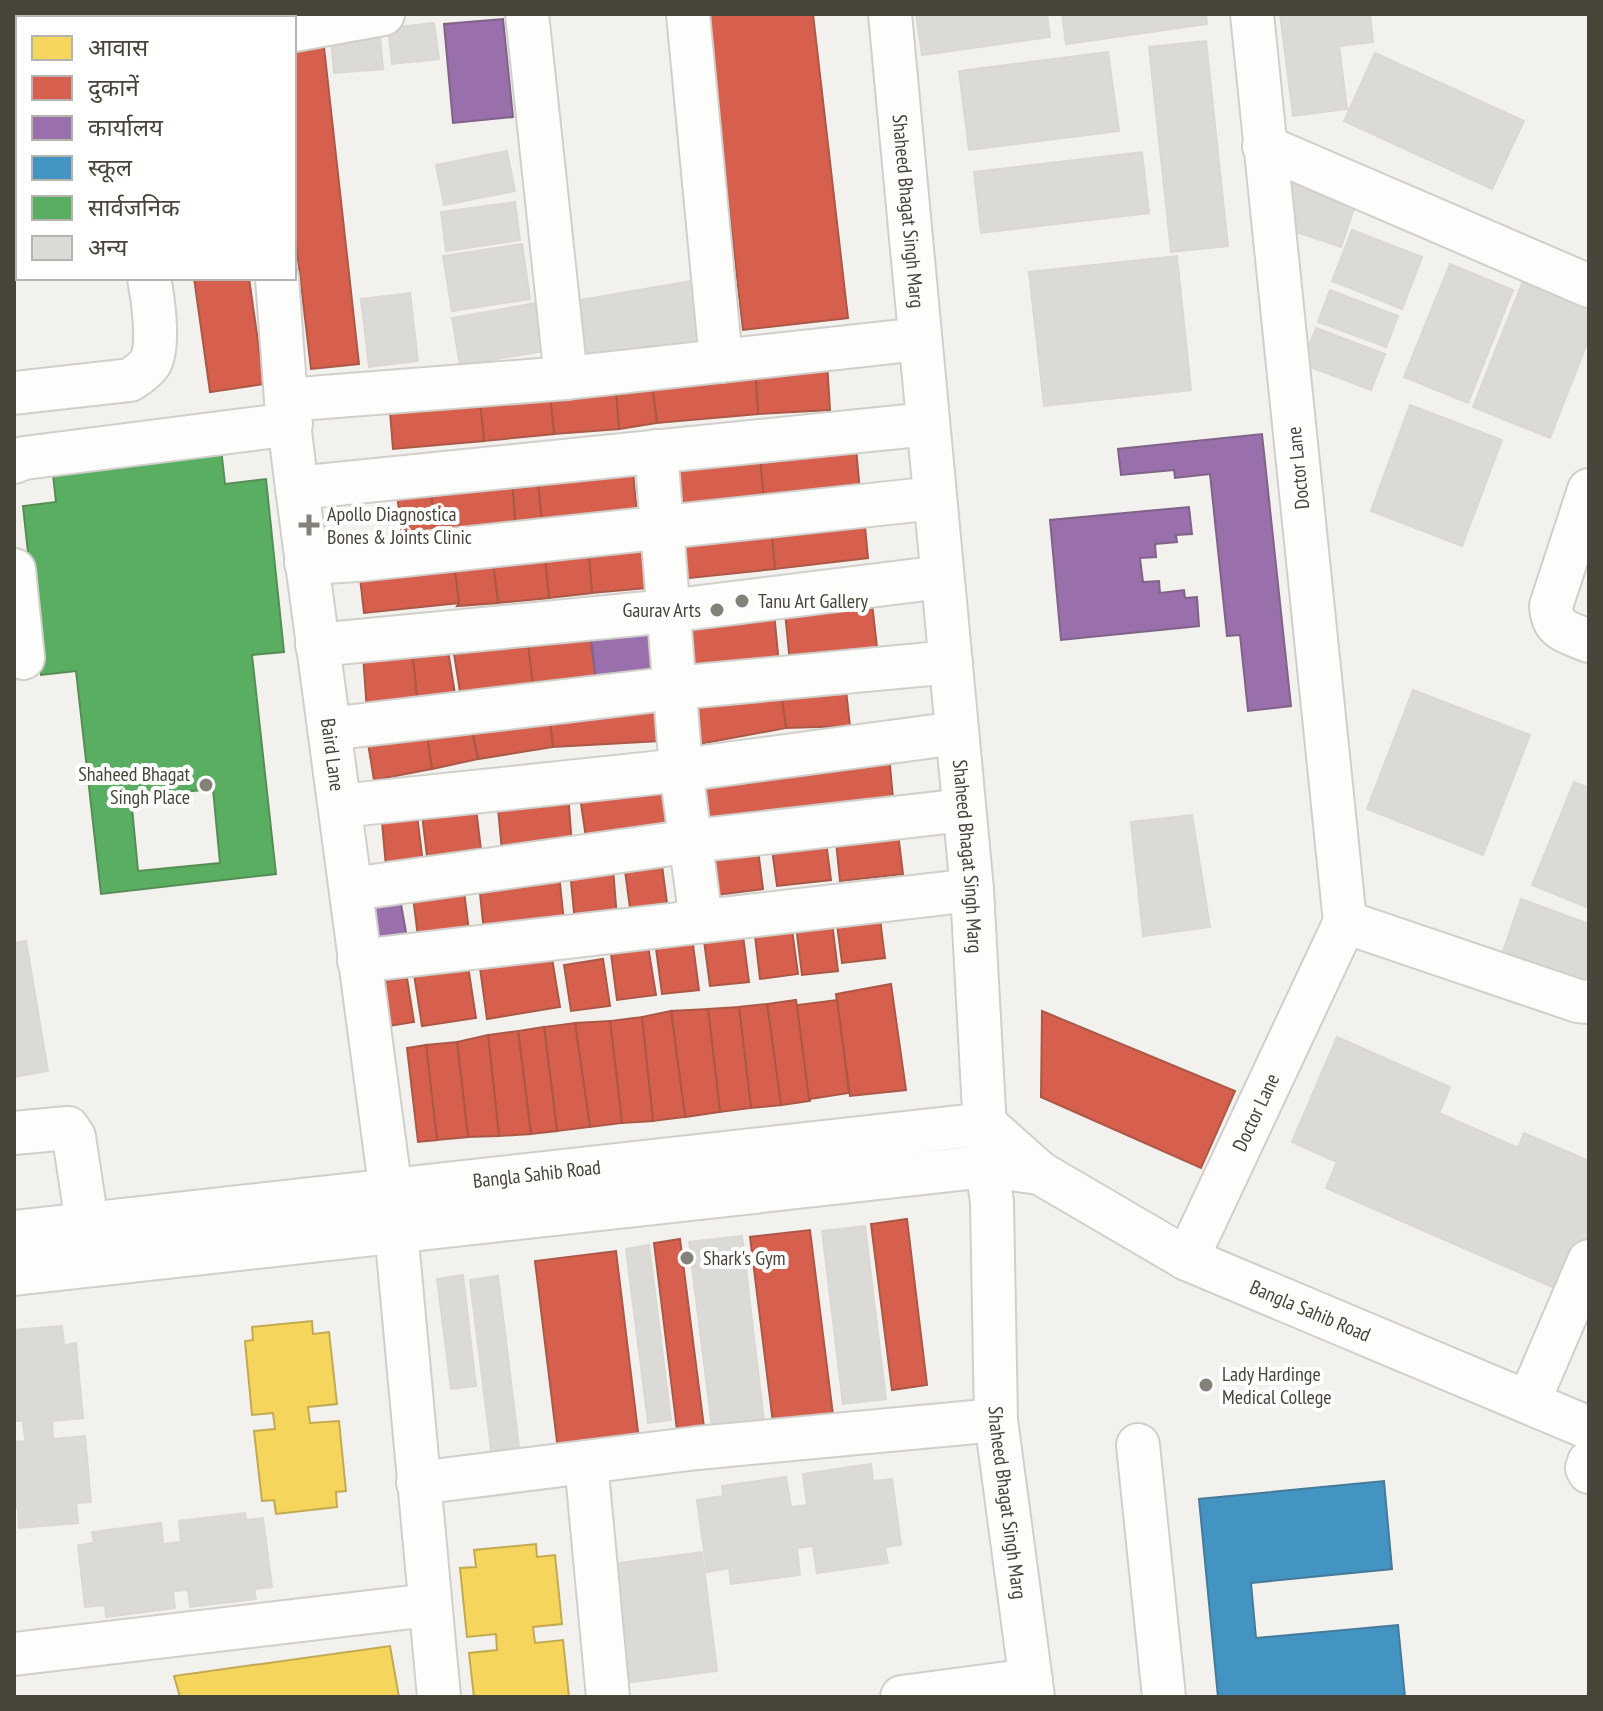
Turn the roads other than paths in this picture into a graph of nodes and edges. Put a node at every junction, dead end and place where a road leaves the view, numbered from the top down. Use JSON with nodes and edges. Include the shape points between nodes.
{"nodes":[{"id":1,"x":383,"y":14,"type":"edge"},
{"id":2,"x":527,"y":14,"type":"edge"},
{"id":3,"x":688,"y":14,"type":"edge"},
{"id":4,"x":890,"y":14,"type":"edge"},
{"id":5,"x":1252,"y":14,"type":"edge"},
{"id":6,"x":296,"y":30,"type":"edge"},
{"id":7,"x":1264,"y":146,"type":"junction"},
{"id":8,"x":149,"y":280,"type":"edge"},
{"id":9,"x":277,"y":280,"type":"edge"},
{"id":10,"x":1589,"y":286,"type":"edge"},
{"id":11,"x":920,"y":339,"type":"junction"},
{"id":12,"x":721,"y":361,"type":"junction"},
{"id":13,"x":566,"y":378,"type":"junction"},
{"id":14,"x":14,"y":393,"type":"edge"},
{"id":15,"x":289,"y":412,"type":"junction"},
{"id":16,"x":928,"y":424,"type":"junction"},
{"id":17,"x":656,"y":451,"type":"junction"},
{"id":18,"x":14,"y":462,"type":"edge"},
{"id":19,"x":297,"y":488,"type":"junction"},
{"id":20,"x":1589,"y":490,"type":"edge"},
{"id":21,"x":935,"y":498,"type":"junction"},
{"id":22,"x":660,"y":526,"type":"junction"},
{"id":23,"x":306,"y":563,"type":"junction"},
{"id":24,"x":14,"y":570,"type":"edge"},
{"id":25,"x":942,"y":577,"type":"junction"},
{"id":26,"x":668,"y":611,"type":"junction"},
{"id":27,"x":1589,"y":641,"type":"edge"},
{"id":28,"x":317,"y":645,"type":"junction"},
{"id":29,"x":23,"y":658,"type":"dead end"},
{"id":30,"x":951,"y":662,"type":"junction"},
{"id":31,"x":674,"y":688,"type":"junction"},
{"id":32,"x":329,"y":729,"type":"junction"},
{"id":33,"x":957,"y":733,"type":"junction"},
{"id":34,"x":681,"y":770,"type":"junction"},
{"id":35,"x":340,"y":806,"type":"junction"},
{"id":36,"x":964,"y":810,"type":"junction"},
{"id":37,"x":692,"y":841,"type":"junction"},
{"id":38,"x":352,"y":889,"type":"junction"},
{"id":39,"x":972,"y":890,"type":"junction"},
{"id":40,"x":701,"y":921,"type":"junction"},
{"id":41,"x":1345,"y":922,"type":"junction"},
{"id":42,"x":359,"y":961,"type":"junction"},
{"id":43,"x":1589,"y":1002,"type":"edge"},
{"id":44,"x":985,"y":1124,"type":"junction"},
{"id":45,"x":14,"y":1133,"type":"edge"},
{"id":46,"x":987,"y":1166,"type":"junction"},
{"id":47,"x":1040,"y":1173,"type":"junction"},
{"id":48,"x":393,"y":1210,"type":"junction"},
{"id":49,"x":87,"y":1223,"type":"junction"},
{"id":50,"x":14,"y":1232,"type":"edge"},
{"id":51,"x":1187,"y":1259,"type":"junction"},
{"id":52,"x":1589,"y":1261,"type":"edge"},
{"id":53,"x":14,"y":1274,"type":"edge"},
{"id":54,"x":1529,"y":1401,"type":"junction"},
{"id":55,"x":996,"y":1420,"type":"junction"},
{"id":56,"x":1589,"y":1428,"type":"edge"},
{"id":57,"x":1138,"y":1445,"type":"dead end"},
{"id":58,"x":586,"y":1462,"type":"junction"},
{"id":59,"x":1589,"y":1462,"type":"edge"},
{"id":60,"x":1589,"y":1472,"type":"edge"},
{"id":61,"x":418,"y":1483,"type":"junction"},
{"id":62,"x":429,"y":1605,"type":"junction"},
{"id":63,"x":14,"y":1654,"type":"edge"},
{"id":64,"x":1032,"y":1689,"type":"edge"},
{"id":65,"x":439,"y":1697,"type":"edge"},
{"id":66,"x":608,"y":1697,"type":"edge"},
{"id":67,"x":902,"y":1697,"type":"edge"},
{"id":68,"x":1164,"y":1697,"type":"edge"}],
"edges":[{"from":1,"to":6,"type":"street"},
{"from":2,"to":13,"type":"street"},
{"from":3,"to":12,"type":"street"},
{"from":4,"to":11,"type":"street","name":"Shaheed Bhagat Singh Marg"},
{"from":5,"to":7,"type":"street","name":"Doctor Lane"},
{"from":7,"to":10,"type":"street"},
{"from":7,"to":41,"type":"street","name":"Doctor Lane"},
{"from":8,"to":14,"type":"street","via":[[156,311],[152,360],[142,372],[130,380]]},
{"from":9,"to":15,"type":"street","name":"Baird Lane"},
{"from":11,"to":12,"type":"street"},
{"from":11,"to":16,"type":"street","name":"Shaheed Bhagat Singh Marg"},
{"from":12,"to":13,"type":"street"},
{"from":13,"to":15,"type":"street"},
{"from":15,"to":18,"type":"street"},
{"from":15,"to":19,"type":"street","name":"Baird Lane"},
{"from":16,"to":17,"type":"street"},
{"from":16,"to":21,"type":"street","name":"Shaheed Bhagat Singh Marg"},
{"from":17,"to":19,"type":"street"},
{"from":17,"to":22,"type":"street"},
{"from":19,"to":23,"type":"street","name":"Baird Lane"},
{"from":20,"to":27,"type":"street","via":[[1551,606],[1559,628]]},
{"from":21,"to":22,"type":"street"},
{"from":21,"to":25,"type":"street","name":"Shaheed Bhagat Singh Marg"},
{"from":22,"to":23,"type":"street"},
{"from":22,"to":26,"type":"street"},
{"from":23,"to":28,"type":"street","name":"Baird Lane"},
{"from":24,"to":29,"type":"street"},
{"from":25,"to":26,"type":"street"},
{"from":25,"to":30,"type":"street","name":"Shaheed Bhagat Singh Marg"},
{"from":26,"to":28,"type":"street"},
{"from":26,"to":31,"type":"street"},
{"from":28,"to":32,"type":"street","name":"Baird Lane"},
{"from":30,"to":31,"type":"street"},
{"from":30,"to":33,"type":"street","name":"Shaheed Bhagat Singh Marg"},
{"from":31,"to":32,"type":"street"},
{"from":31,"to":34,"type":"street"},
{"from":32,"to":35,"type":"street","name":"Baird Lane"},
{"from":33,"to":34,"type":"street"},
{"from":33,"to":36,"type":"street","name":"Shaheed Bhagat Singh Marg"},
{"from":34,"to":35,"type":"street"},
{"from":34,"to":37,"type":"street"},
{"from":35,"to":38,"type":"street","name":"Baird Lane"},
{"from":36,"to":37,"type":"street"},
{"from":36,"to":39,"type":"street","name":"Shaheed Bhagat Singh Marg"},
{"from":37,"to":38,"type":"street"},
{"from":37,"to":40,"type":"street"},
{"from":38,"to":42,"type":"street","name":"Baird Lane"},
{"from":39,"to":40,"type":"street"},
{"from":39,"to":44,"type":"street","name":"Shaheed Bhagat Singh Marg"},
{"from":40,"to":42,"type":"street"},
{"from":41,"to":43,"type":"street"},
{"from":41,"to":51,"type":"street","name":"Doctor Lane"},
{"from":42,"to":48,"type":"street","name":"Baird Lane"},
{"from":44,"to":46,"type":"street","name":"Shaheed Bhagat Singh Marg"},
{"from":44,"to":47,"type":"street","name":"Bangla Sahib Road"},
{"from":44,"to":48,"type":"street","name":"Bangla Sahib Road"},
{"from":45,"to":49,"type":"street","via":[[68,1128],[74,1137]]},
{"from":46,"to":47,"type":"street","name":"Bangla Sahib Road"},
{"from":46,"to":48,"type":"street","name":"Bangla Sahib Road"},
{"from":46,"to":55,"type":"street","name":"Shaheed Bhagat Singh Marg"},
{"from":47,"to":51,"type":"street","name":"Bangla Sahib Road"},
{"from":48,"to":49,"type":"street","name":"Bangla Sahib Road"},
{"from":48,"to":53,"type":"street","name":"Bangla Sahib Road"},
{"from":48,"to":61,"type":"street","name":"Baird Lane"},
{"from":49,"to":50,"type":"street","name":"Bangla Sahib Road"},
{"from":51,"to":54,"type":"street","name":"Bangla Sahib Road"},
{"from":52,"to":54,"type":"street"},
{"from":54,"to":56,"type":"street","name":"Bangla Sahib Road"},
{"from":55,"to":58,"type":"street"},
{"from":55,"to":64,"type":"street","name":"Shaheed Bhagat Singh Marg"},
{"from":57,"to":68,"type":"street"},
{"from":58,"to":61,"type":"street"},
{"from":58,"to":66,"type":"street"},
{"from":59,"to":60,"type":"street"},
{"from":61,"to":62,"type":"street","name":"Baird Lane"},
{"from":62,"to":63,"type":"street"},
{"from":62,"to":65,"type":"street","name":"Baird Lane"},
{"from":64,"to":67,"type":"street"}]}
